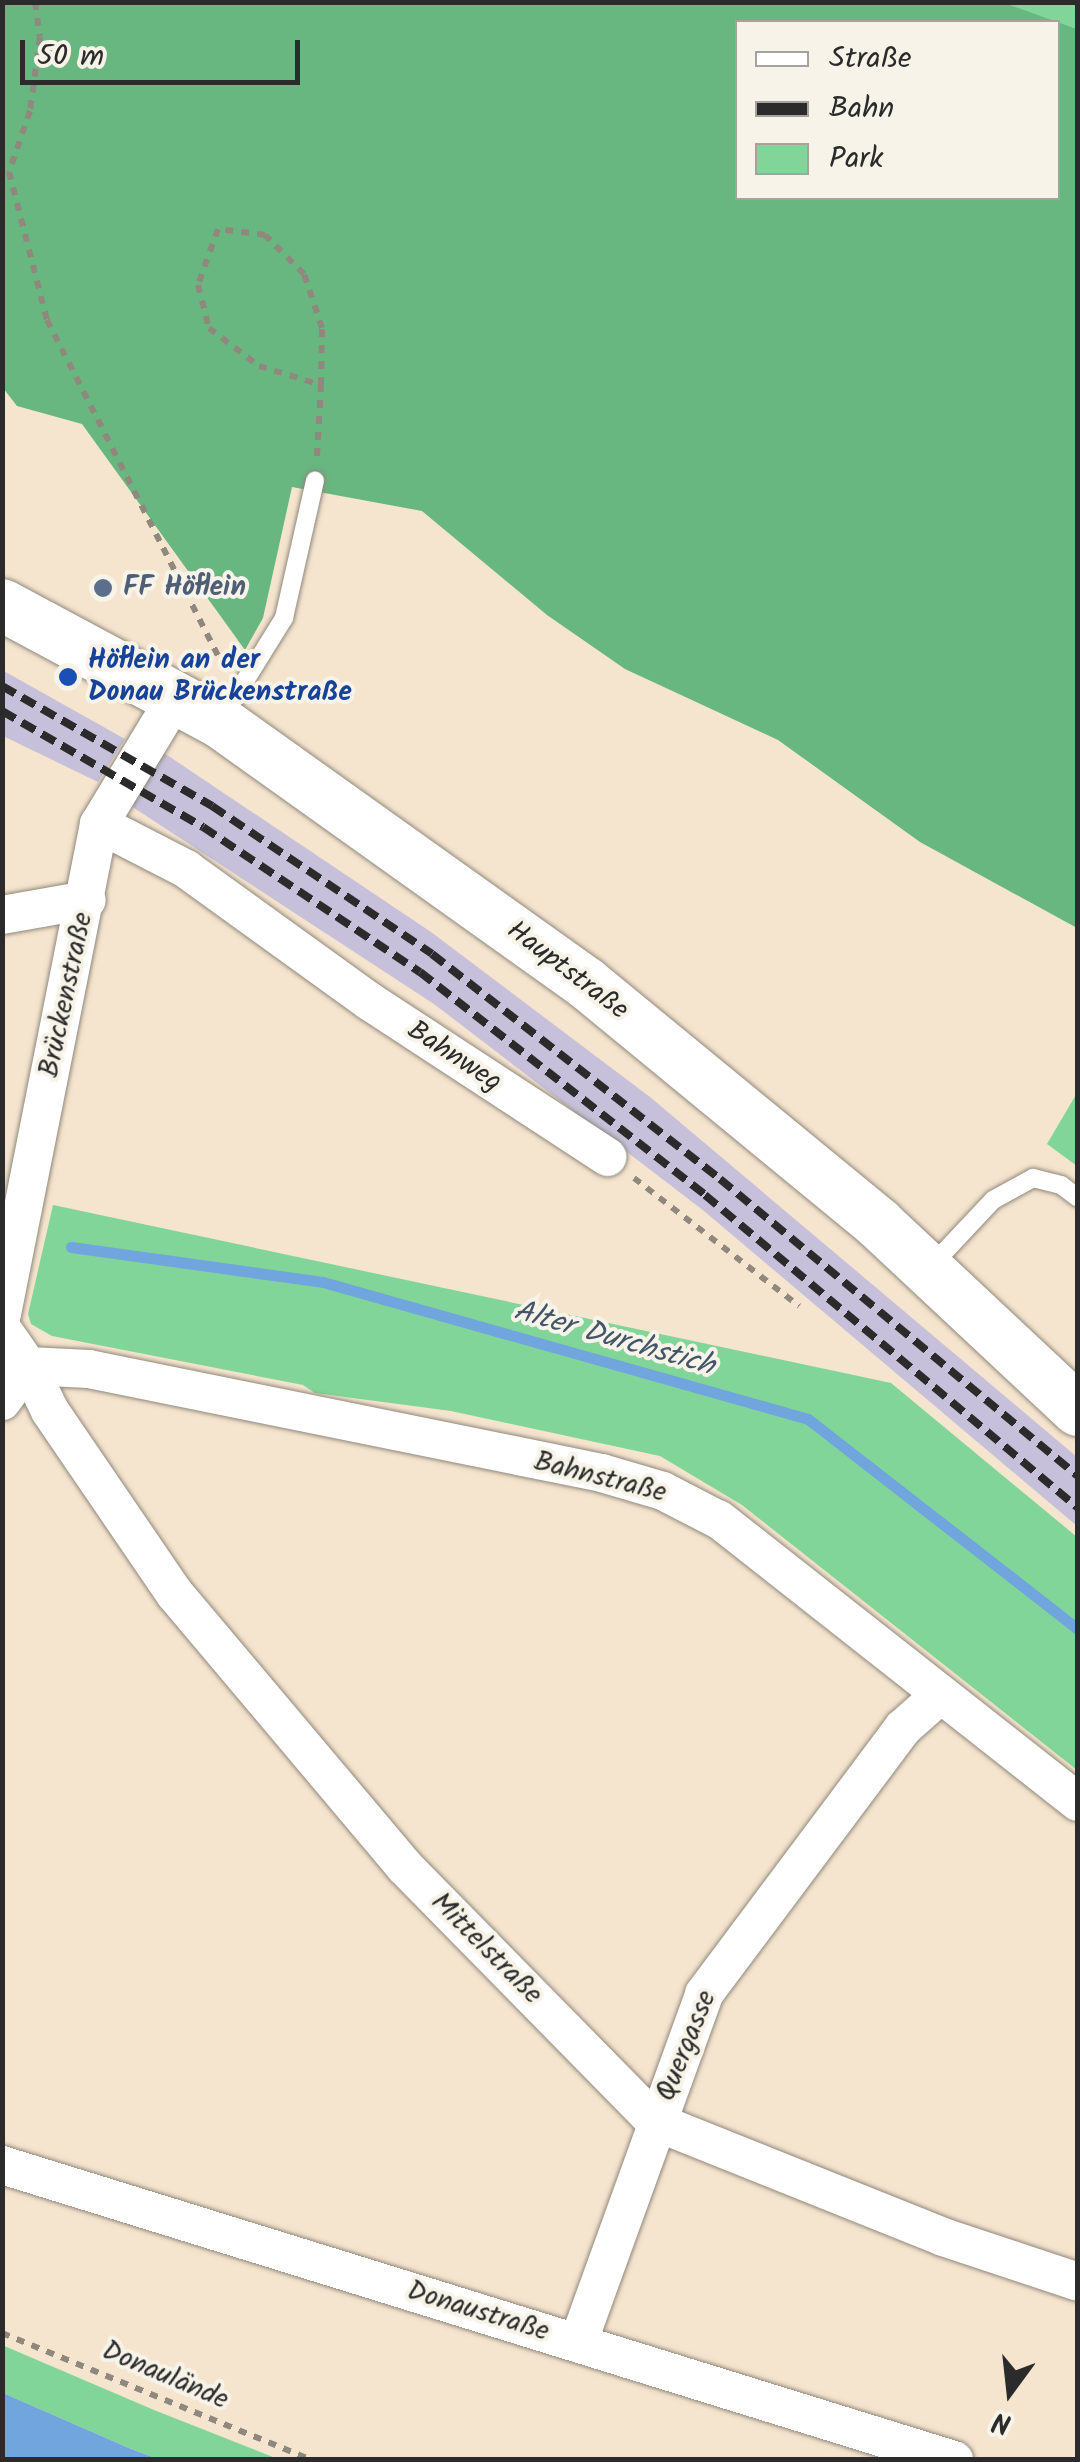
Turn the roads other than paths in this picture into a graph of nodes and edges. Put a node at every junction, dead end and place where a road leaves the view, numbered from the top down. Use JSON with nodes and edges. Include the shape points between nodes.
{"nodes":[{"id":1,"x":316,"y":480,"type":"road end"},
{"id":2,"x":2,"y":606,"type":"edge"},
{"id":3,"x":198,"y":708,"type":"junction"},
{"id":4,"x":99,"y":824,"type":"junction"},
{"id":5,"x":87,"y":900,"type":"junction"},
{"id":6,"x":2,"y":915,"type":"edge"},
{"id":7,"x":607,"y":1158,"type":"road end"},
{"id":8,"x":1078,"y":1198,"type":"edge"},
{"id":9,"x":927,"y":1272,"type":"junction"},
{"id":10,"x":2,"y":1314,"type":"edge"},
{"id":11,"x":2,"y":1329,"type":"edge"},
{"id":12,"x":28,"y":1366,"type":"junction"},
{"id":13,"x":2,"y":1401,"type":"edge"},
{"id":14,"x":1078,"y":1410,"type":"edge"},
{"id":15,"x":940,"y":1695,"type":"junction"},
{"id":16,"x":1078,"y":1802,"type":"edge"},
{"id":17,"x":656,"y":2122,"type":"junction"},
{"id":18,"x":2,"y":2165,"type":"edge"},
{"id":19,"x":1078,"y":2282,"type":"edge"},
{"id":20,"x":578,"y":2343,"type":"junction"},
{"id":21,"x":954,"y":2460,"type":"edge"}],
"edges":[{"from":1,"to":3,"type":"lane","via":[[284,618]]},
{"from":2,"to":3,"type":"main road","name":"Hauptstraße"},
{"from":3,"to":4,"type":"street","name":"Brückenstraße"},
{"from":3,"to":9,"type":"main road","name":"Hauptstraße","via":[[586,982]]},
{"from":4,"to":5,"type":"street","name":"Brückenstraße"},
{"from":4,"to":7,"type":"street","name":"Bahnweg","via":[[186,870],[370,1002]]},
{"from":5,"to":6,"type":"street"},
{"from":5,"to":10,"type":"street","name":"Brückenstraße"},
{"from":8,"to":9,"type":"lane","via":[[1033,1178],[993,1200]]},
{"from":9,"to":14,"type":"main road","name":"Hauptstraße"},
{"from":11,"to":12,"type":"street","name":"Mittelstraße"},
{"from":12,"to":13,"type":"street"},
{"from":12,"to":15,"type":"street","name":"Bahnstraße","via":[[89,1369],[664,1491],[719,1520]]},
{"from":12,"to":17,"type":"street","name":"Mittelstraße","via":[[50,1411],[175,1594],[404,1867]]},
{"from":15,"to":16,"type":"street","name":"Bahnstraße"},
{"from":15,"to":17,"type":"street","name":"Quergasse","via":[[903,1728],[704,1994]]},
{"from":17,"to":19,"type":"street","name":"Mittelstraße","via":[[943,2238]]},
{"from":17,"to":20,"type":"street","name":"Quergasse"},
{"from":18,"to":20,"type":"street","name":"Donaustraße"},
{"from":20,"to":21,"type":"street","name":"Donaustraße"}]}
